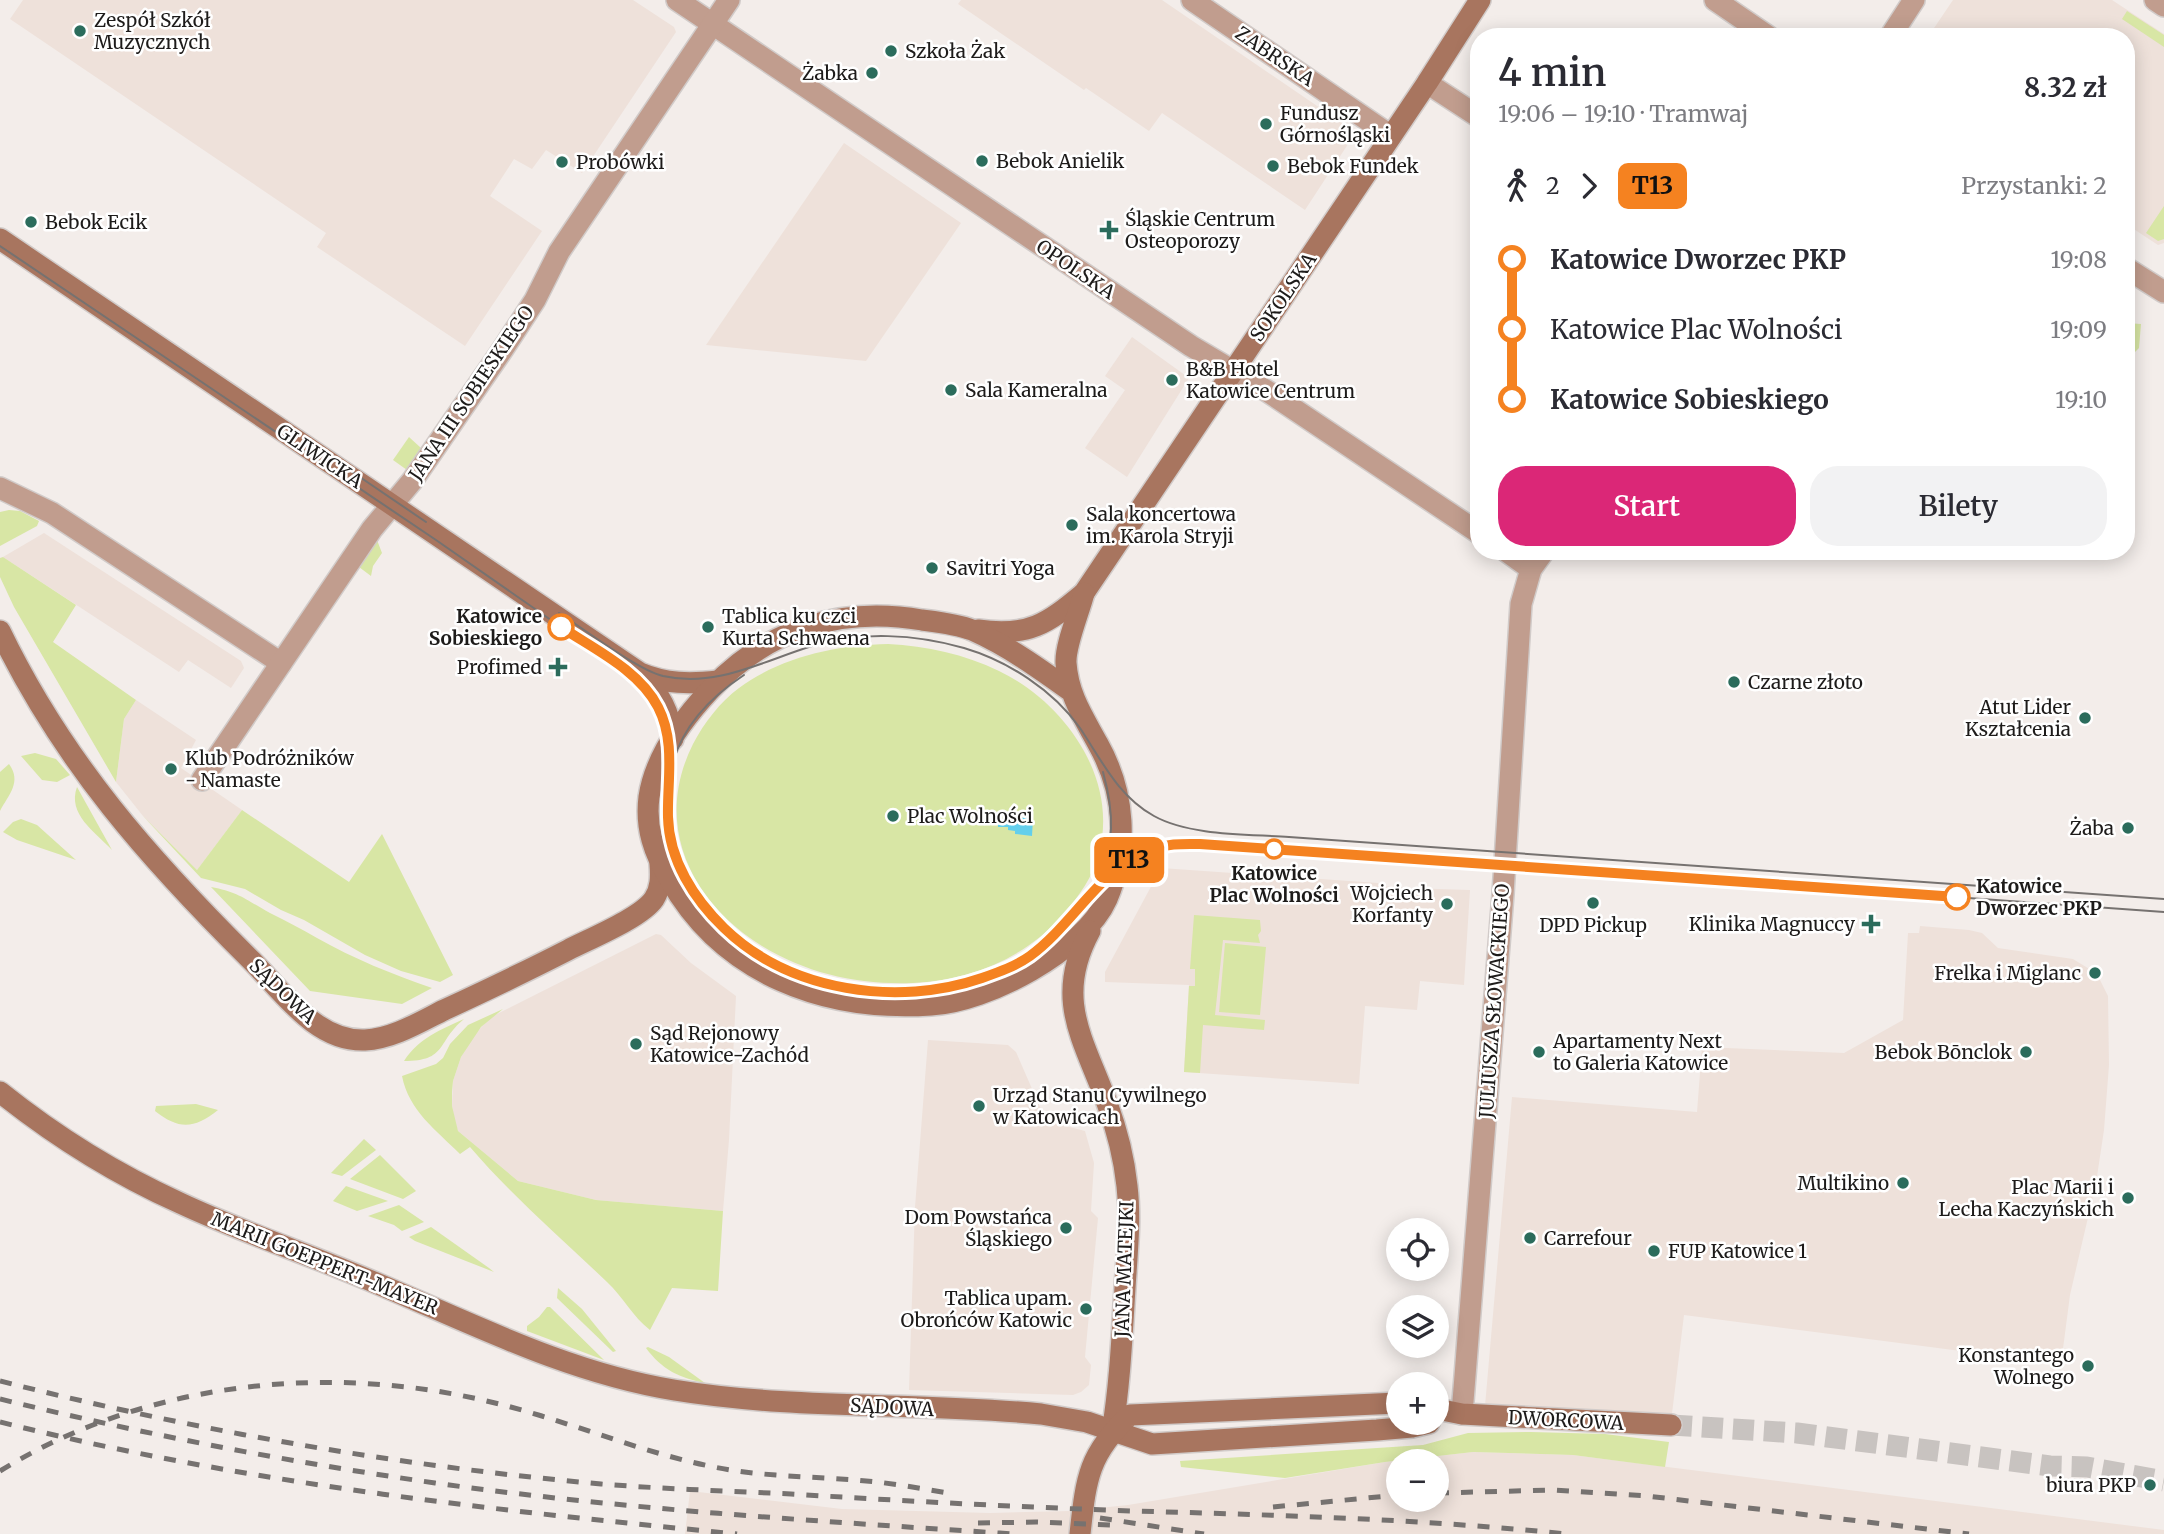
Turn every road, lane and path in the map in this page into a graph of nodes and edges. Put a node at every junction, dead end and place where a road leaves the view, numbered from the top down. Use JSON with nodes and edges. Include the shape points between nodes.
{"nodes":[{"id":1,"x":677,"y":0,"type":"edge"},
{"id":2,"x":729,"y":0,"type":"edge"},
{"id":3,"x":1192,"y":0,"type":"edge"},
{"id":4,"x":1480,"y":0,"type":"edge"},
{"id":5,"x":1715,"y":0,"type":"edge"},
{"id":6,"x":1914,"y":0,"type":"edge"},
{"id":7,"x":2155,"y":0,"type":"edge"},
{"id":8,"x":2164,"y":6,"type":"edge"},
{"id":9,"x":713,"y":24,"type":"junction"},
{"id":10,"x":1756,"y":28,"type":"edge"},
{"id":11,"x":1896,"y":28,"type":"edge"},
{"id":12,"x":1427,"y":83,"type":"junction"},
{"id":13,"x":1470,"y":111,"type":"edge"},
{"id":14,"x":1391,"y":136,"type":"junction"},
{"id":15,"x":0,"y":239,"type":"edge"},
{"id":16,"x":2135,"y":274,"type":"edge"},
{"id":17,"x":2164,"y":292,"type":"edge"},
{"id":18,"x":1233,"y":372,"type":"junction"},
{"id":19,"x":0,"y":488,"type":"edge"},
{"id":20,"x":24,"y":500,"type":"junction"},
{"id":21,"x":0,"y":501,"type":"edge"},
{"id":22,"x":392,"y":505,"type":"junction"},
{"id":23,"x":1470,"y":527,"type":"edge"},
{"id":24,"x":1518,"y":560,"type":"edge"},
{"id":25,"x":1538,"y":560,"type":"edge"},
{"id":26,"x":1531,"y":569,"type":"junction"},
{"id":27,"x":1084,"y":593,"type":"junction"},
{"id":28,"x":969,"y":628,"type":"junction"},
{"id":29,"x":0,"y":631,"type":"edge"},
{"id":30,"x":281,"y":663,"type":"junction"},
{"id":31,"x":640,"y":673,"type":"junction"},
{"id":32,"x":718,"y":681,"type":"junction"},
{"id":33,"x":1072,"y":692,"type":"junction"},
{"id":34,"x":673,"y":739,"type":"junction"},
{"id":35,"x":202,"y":780,"type":"dead end"},
{"id":36,"x":659,"y":862,"type":"junction"},
{"id":37,"x":1101,"y":911,"type":"junction"},
{"id":38,"x":0,"y":1092,"type":"edge"},
{"id":39,"x":671,"y":1390,"type":"joint"},
{"id":40,"x":1386,"y":1404,"type":"edge"},
{"id":41,"x":1449,"y":1411,"type":"edge"},
{"id":42,"x":1462,"y":1414,"type":"junction"},
{"id":43,"x":1449,"y":1418,"type":"edge"},
{"id":44,"x":1671,"y":1425,"type":"tunnel mouth"},
{"id":45,"x":1386,"y":1429,"type":"edge"},
{"id":46,"x":1112,"y":1432,"type":"junction"},
{"id":47,"x":1080,"y":1534,"type":"edge"}],
"edges":[{"from":1,"to":9,"type":"street","name":"OPOLSKA"},
{"from":2,"to":9,"type":"street","name":"JANA III SOBIESKIEGO"},
{"from":3,"to":14,"type":"street","name":"ZABRSKA"},
{"from":4,"to":12,"type":"street","name":"SOKOLSKA"},
{"from":5,"to":10,"type":"street"},
{"from":6,"to":11,"type":"street"},
{"from":7,"to":8,"type":"street"},
{"from":9,"to":18,"type":"street","name":"OPOLSKA"},
{"from":9,"to":22,"type":"street","name":"JANA III SOBIESKIEGO","via":[[559,252],[503,349]]},
{"from":12,"to":13,"type":"street"},
{"from":12,"to":14,"type":"street","name":"SOKOLSKA"},
{"from":14,"to":18,"type":"street","name":"SOKOLSKA"},
{"from":15,"to":22,"type":"street","name":"GLIWICKA"},
{"from":16,"to":17,"type":"street"},
{"from":18,"to":23,"type":"street","name":"OPOLSKA"},
{"from":18,"to":27,"type":"street","name":"SOKOLSKA"},
{"from":19,"to":20,"type":"street"},
{"from":20,"to":21,"type":"street"},
{"from":20,"to":30,"type":"street","via":[[52,513]]},
{"from":22,"to":30,"type":"street","name":"JANA III SOBIESKIEGO"},
{"from":22,"to":31,"type":"street","name":"GLIWICKA"},
{"from":24,"to":26,"type":"street"},
{"from":25,"to":26,"type":"street","name":"JULIUSZA SŁOWACKIEGO"},
{"from":26,"to":42,"type":"street","name":"JULIUSZA SŁOWACKIEGO","via":[[1521,604],[1515,673]]},
{"from":27,"to":28,"type":"street","name":"SOKOLSKA","via":[[1034,628]]},
{"from":27,"to":33,"type":"street","name":"SOKOLSKA","via":[[1066,659]]},
{"from":28,"to":32,"type":"street","via":[[902,616],[822,622],[774,639]]},
{"from":28,"to":33,"type":"street","via":[[1008,648]]},
{"from":29,"to":36,"type":"street","name":"SĄDOWA","via":[[53,726],[117,817],[312,1022],[337,1036],[365,1040],[406,1028],[570,949],[653,901],[662,877]]},
{"from":30,"to":35,"type":"street","name":"JANA III SOBIESKIEGO"},
{"from":31,"to":32,"type":"street","name":"GLIWICKA","via":[[678,683]]},
{"from":31,"to":34,"type":"street","name":"GLIWICKA","via":[[664,703]]},
{"from":32,"to":34,"type":"street"},
{"from":33,"to":37,"type":"street","via":[[1110,768],[1121,811],[1117,869]]},
{"from":34,"to":36,"type":"street","via":[[652,780],[649,800],[651,837]]},
{"from":36,"to":37,"type":"street","via":[[702,927],[735,955],[777,981],[852,1002],[935,1005],[976,995],[1011,982],[1065,948]]},
{"from":37,"to":46,"type":"street","name":"JANA MATEJKI","via":[[1079,955],[1073,997],[1083,1045],[1119,1140],[1127,1187],[1120,1377]]},
{"from":38,"to":39,"type":"street","name":"MARII GOEPPERT-MAYER","via":[[89,1155],[180,1204],[552,1357],[618,1379]]},
{"from":39,"to":46,"type":"street","name":"SĄDOWA","via":[[757,1400],[1029,1412],[1087,1422]]},
{"from":40,"to":46,"type":"street","via":[[1134,1414]]},
{"from":41,"to":42,"type":"street"},
{"from":42,"to":43,"type":"street"},
{"from":42,"to":44,"type":"street","name":"DWORCOWA"},
{"from":45,"to":46,"type":"street","via":[[1152,1444]]},
{"from":46,"to":47,"type":"street","via":[[1095,1456]]}]}
